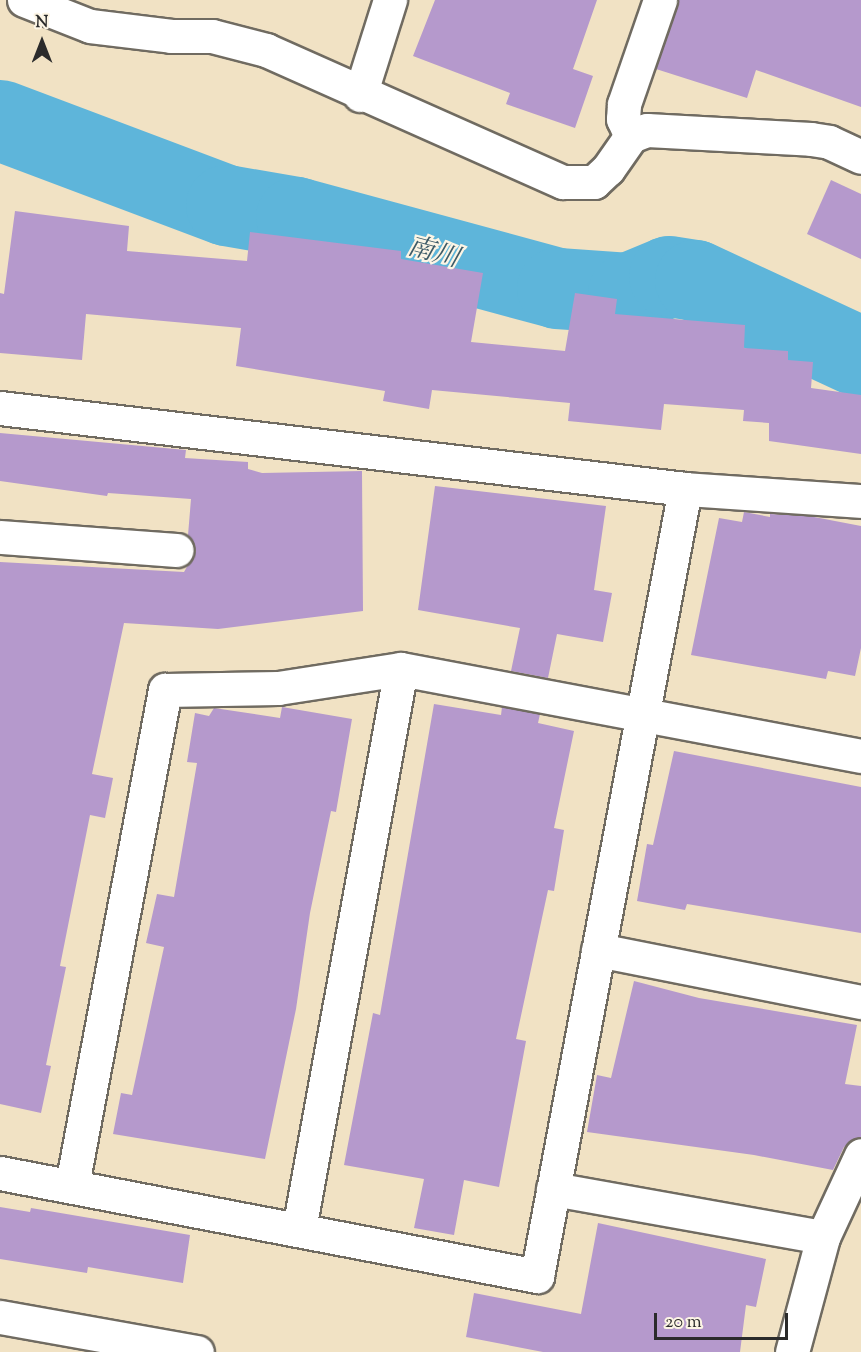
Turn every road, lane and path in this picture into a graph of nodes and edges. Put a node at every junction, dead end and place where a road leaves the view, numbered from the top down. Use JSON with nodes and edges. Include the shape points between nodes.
{"nodes":[{"id":1,"x":24,"y":0,"type":"edge"},
{"id":2,"x":390,"y":0,"type":"edge"},
{"id":3,"x":660,"y":0,"type":"edge"},
{"id":4,"x":360,"y":94,"type":"junction"},
{"id":5,"x":631,"y":136,"type":"junction"},
{"id":6,"x":861,"y":157,"type":"edge"},
{"id":7,"x":0,"y":408,"type":"edge"},
{"id":8,"x":685,"y":489,"type":"junction"},
{"id":9,"x":861,"y":501,"type":"edge"},
{"id":10,"x":0,"y":537,"type":"edge"},
{"id":11,"x":177,"y":550,"type":"dead end"},
{"id":12,"x":401,"y":669,"type":"junction"},
{"id":13,"x":641,"y":717,"type":"junction"},
{"id":14,"x":861,"y":756,"type":"edge"},
{"id":15,"x":597,"y":950,"type":"junction"},
{"id":16,"x":861,"y":1002,"type":"edge"},
{"id":17,"x":859,"y":1163,"type":"edge"},
{"id":18,"x":0,"y":1173,"type":"edge"},
{"id":19,"x":72,"y":1185,"type":"junction"},
{"id":20,"x":553,"y":1189,"type":"junction"},
{"id":21,"x":299,"y":1229,"type":"junction"},
{"id":22,"x":823,"y":1237,"type":"junction"},
{"id":23,"x":0,"y":1317,"type":"edge"},
{"id":24,"x":197,"y":1352,"type":"edge"},
{"id":25,"x":792,"y":1352,"type":"edge"}],
"edges":[{"from":1,"to":4,"type":"street","via":[[90,26],[243,42],[296,62]]},
{"from":2,"to":4,"type":"street"},
{"from":3,"to":5,"type":"street","via":[[624,104],[623,119]]},
{"from":4,"to":5,"type":"street","via":[[563,182],[594,182]]},
{"from":5,"to":6,"type":"street","via":[[666,129],[812,139],[829,142]]},
{"from":7,"to":8,"type":"street"},
{"from":8,"to":9,"type":"street"},
{"from":8,"to":13,"type":"street"},
{"from":10,"to":11,"type":"street"},
{"from":12,"to":13,"type":"street"},
{"from":12,"to":19,"type":"street","via":[[278,688],[165,690]]},
{"from":12,"to":21,"type":"street"},
{"from":13,"to":14,"type":"street"},
{"from":13,"to":15,"type":"street"},
{"from":15,"to":16,"type":"street"},
{"from":15,"to":20,"type":"street"},
{"from":17,"to":22,"type":"street"},
{"from":18,"to":19,"type":"street"},
{"from":19,"to":21,"type":"street"},
{"from":20,"to":21,"type":"street","via":[[537,1276]]},
{"from":20,"to":22,"type":"street"},
{"from":22,"to":25,"type":"street"},
{"from":23,"to":24,"type":"street"}]}
